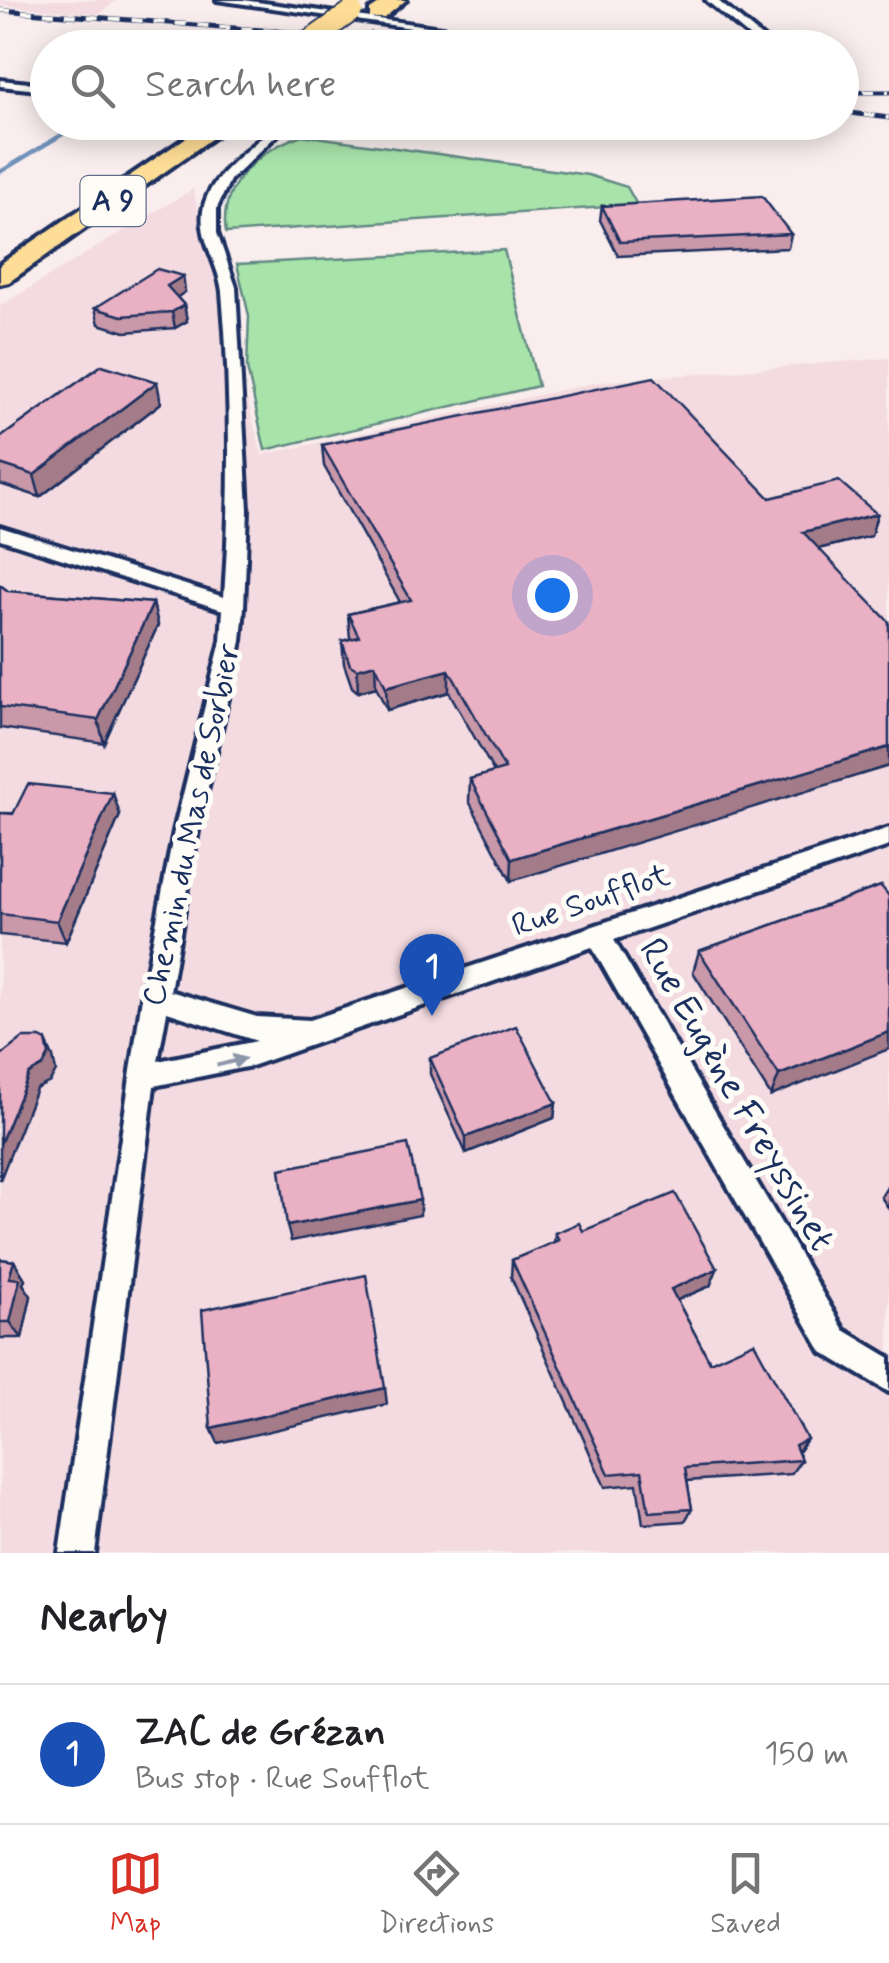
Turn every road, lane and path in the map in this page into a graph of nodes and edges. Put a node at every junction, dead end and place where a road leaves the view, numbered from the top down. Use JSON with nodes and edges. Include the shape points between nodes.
{"nodes":[{"id":1,"x":222,"y":0,"type":"edge"},
{"id":2,"x":397,"y":0,"type":"edge"},
{"id":3,"x":711,"y":0,"type":"edge"},
{"id":4,"x":366,"y":9,"type":"edge"},
{"id":5,"x":400,"y":24,"type":"junction"},
{"id":6,"x":330,"y":30,"type":"edge"},
{"id":7,"x":347,"y":30,"type":"edge"},
{"id":8,"x":389,"y":30,"type":"edge"},
{"id":9,"x":444,"y":30,"type":"edge"},
{"id":10,"x":748,"y":30,"type":"edge"},
{"id":11,"x":0,"y":83,"type":"edge"},
{"id":12,"x":30,"y":86,"type":"edge"},
{"id":13,"x":165,"y":140,"type":"edge"},
{"id":14,"x":198,"y":140,"type":"edge"},
{"id":15,"x":266,"y":140,"type":"edge"},
{"id":16,"x":0,"y":252,"type":"edge"},
{"id":17,"x":0,"y":276,"type":"edge"},
{"id":18,"x":0,"y":533,"type":"edge"},
{"id":19,"x":234,"y":607,"type":"junction"},
{"id":20,"x":889,"y":837,"type":"edge"},
{"id":21,"x":598,"y":935,"type":"junction"},
{"id":22,"x":155,"y":996,"type":"junction"},
{"id":23,"x":314,"y":1030,"type":"junction"},
{"id":24,"x":142,"y":1074,"type":"junction"},
{"id":25,"x":889,"y":1376,"type":"edge"},
{"id":26,"x":77,"y":1553,"type":"edge"}],
"edges":[{"from":1,"to":5,"type":"street"},
{"from":2,"to":4,"type":"highway"},
{"from":3,"to":10,"type":"street"},
{"from":4,"to":6,"type":"highway","bridge":true},
{"from":4,"to":7,"type":"highway"},
{"from":5,"to":8,"type":"street","bridge":true},
{"from":5,"to":9,"type":"street"},
{"from":11,"to":12,"type":"street"},
{"from":13,"to":16,"type":"highway","number":"A 9"},
{"from":14,"to":17,"type":"highway","number":"A 9"},
{"from":15,"to":19,"type":"street","name":"Chemin du Mas de Sorbier","via":[[225,178],[210,208],[232,327],[239,510]]},
{"from":18,"to":19,"type":"street"},
{"from":19,"to":22,"type":"street","name":"Chemin du Mas de Sorbier","via":[[222,694],[186,832]]},
{"from":20,"to":21,"type":"street","name":"Rue Soufflot"},
{"from":21,"to":23,"type":"street","name":"Rue Soufflot"},
{"from":21,"to":25,"type":"street","name":"Rue Eugène Freyssinet","via":[[833,1341]]},
{"from":22,"to":23,"type":"street","name":"Rue Soufflot","via":[[257,1029]]},
{"from":22,"to":24,"type":"street","name":"Chemin du Mas de Sorbier"},
{"from":24,"to":23,"type":"street","name":"Rue Soufflot","one_way":true,"via":[[258,1056]]},
{"from":24,"to":26,"type":"street","name":"Chemin du Mas de Sorbier"}]}
